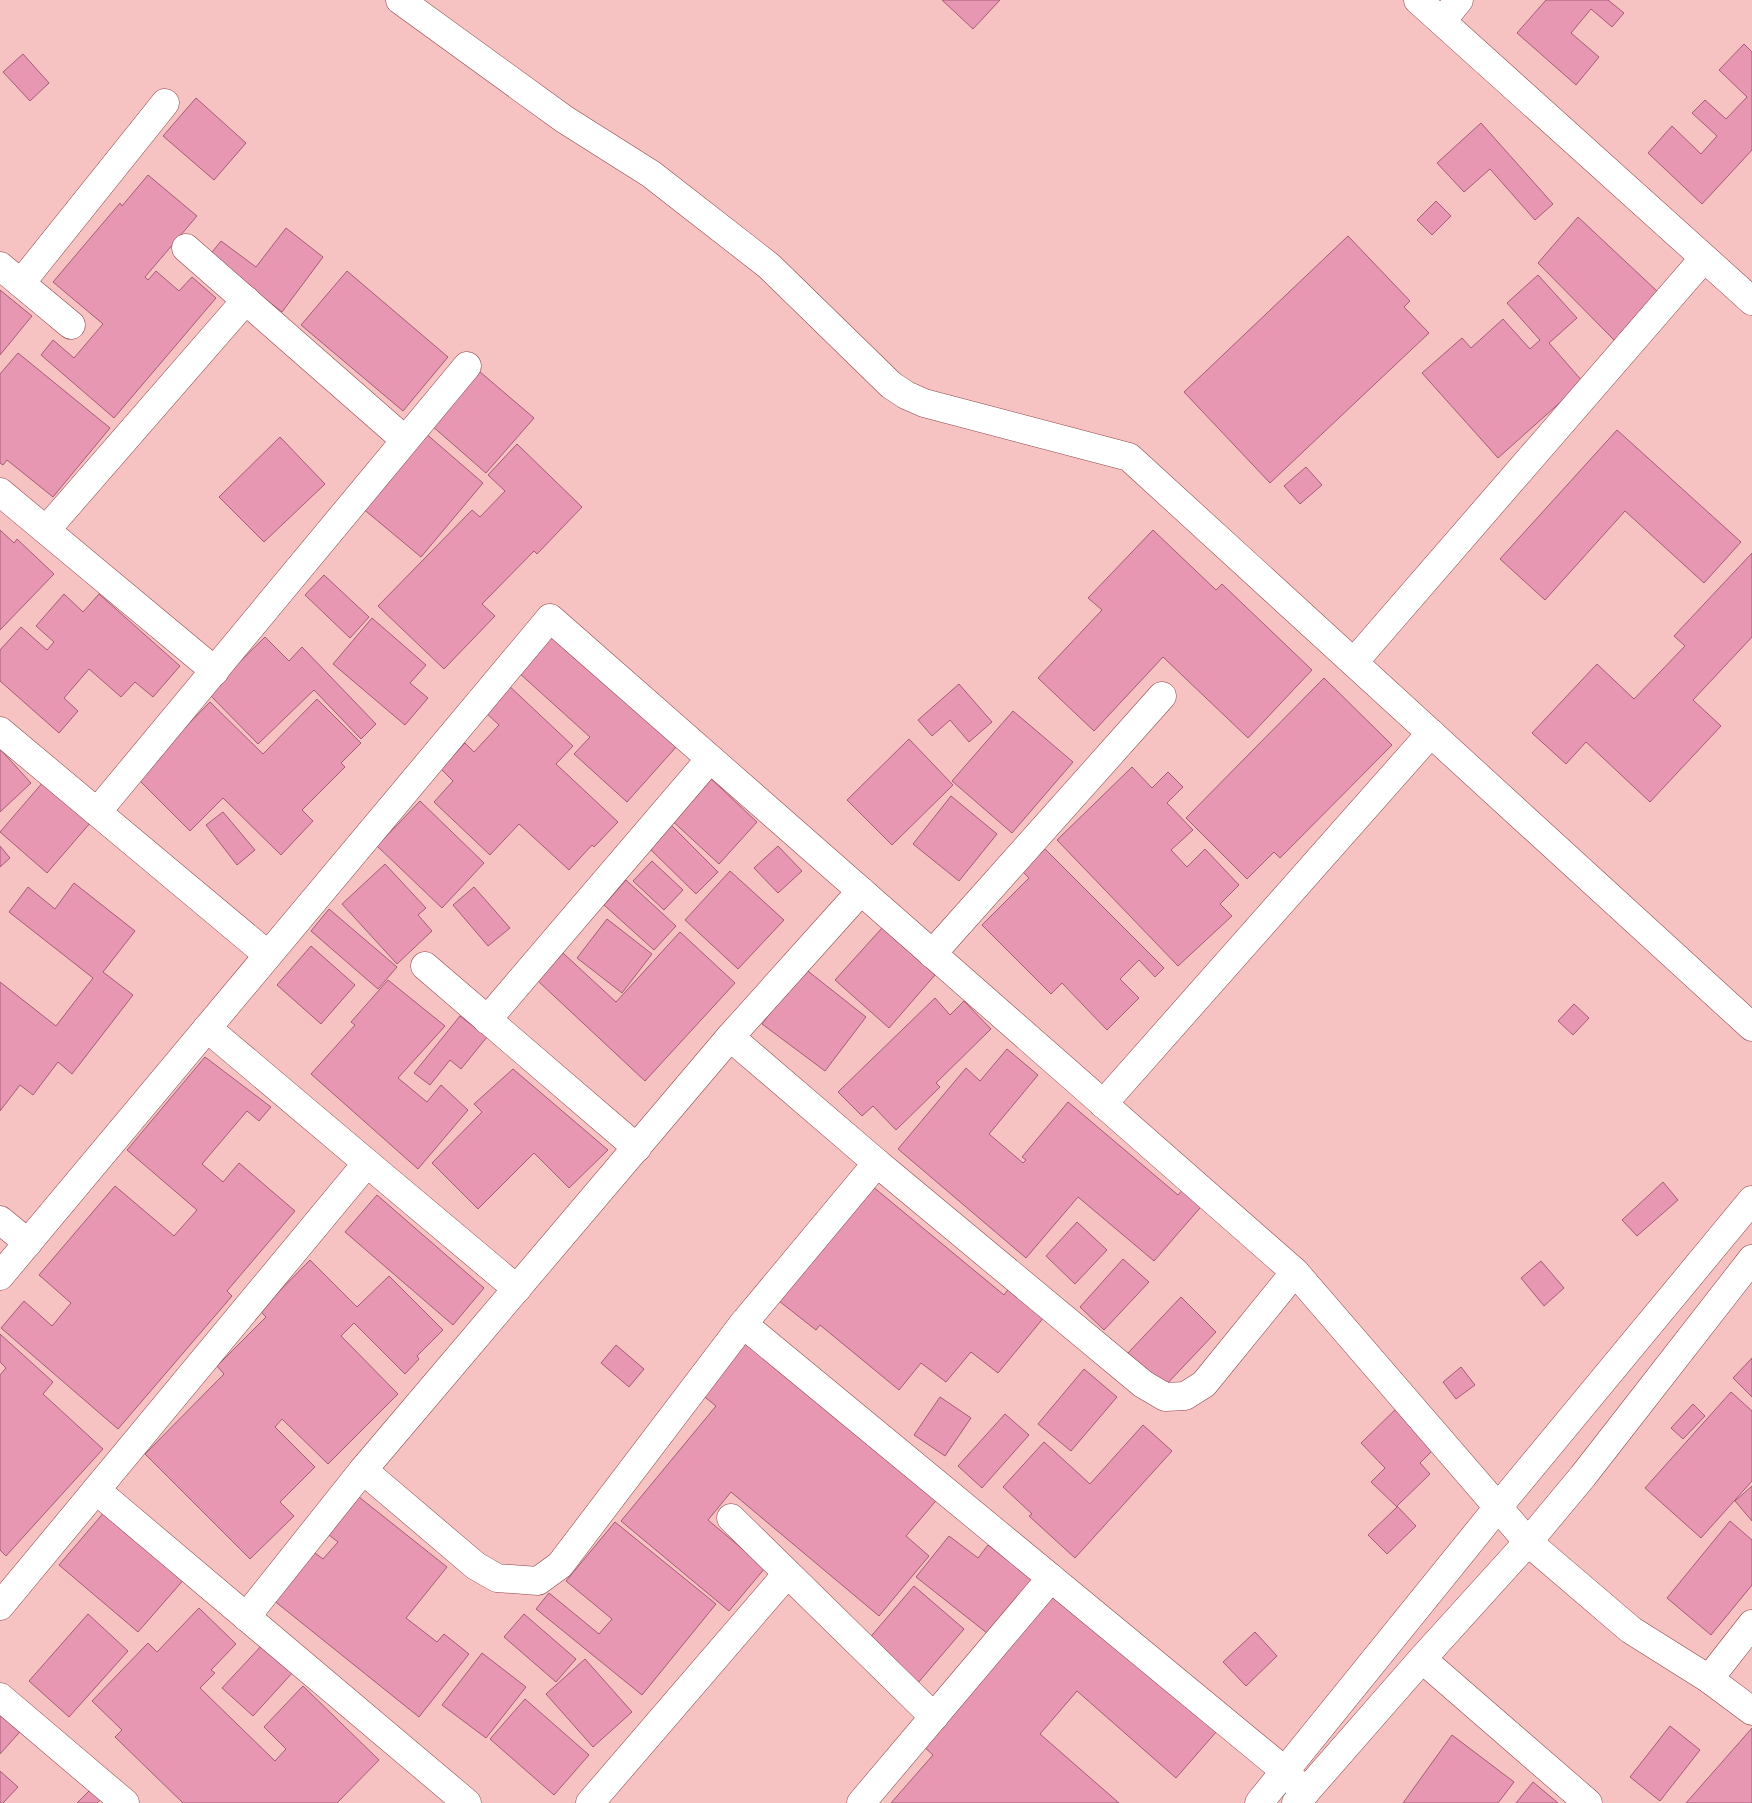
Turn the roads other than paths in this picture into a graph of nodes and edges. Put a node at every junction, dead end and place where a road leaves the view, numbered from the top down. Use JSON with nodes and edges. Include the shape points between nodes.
{"nodes":[{"id":1,"x":400,"y":0,"type":"edge"},
{"id":2,"x":1418,"y":0,"type":"edge"},
{"id":3,"x":1459,"y":0,"type":"edge"},
{"id":4,"x":1442,"y":21,"type":"junction"},
{"id":5,"x":164,"y":103,"type":"dead end"},
{"id":6,"x":186,"y":248,"type":"dead end"},
{"id":7,"x":1704,"y":258,"type":"junction"},
{"id":8,"x":0,"y":266,"type":"edge"},
{"id":9,"x":21,"y":283,"type":"junction"},
{"id":10,"x":246,"y":300,"type":"junction"},
{"id":11,"x":1752,"y":301,"type":"edge"},
{"id":12,"x":71,"y":324,"type":"dead end"},
{"id":13,"x":467,"y":366,"type":"dead end"},
{"id":14,"x":405,"y":440,"type":"junction"},
{"id":15,"x":0,"y":492,"type":"edge"},
{"id":16,"x":46,"y":530,"type":"junction"},
{"id":17,"x":1354,"y":662,"type":"junction"},
{"id":18,"x":214,"y":671,"type":"junction"},
{"id":19,"x":1162,"y":696,"type":"dead end"},
{"id":20,"x":0,"y":731,"type":"edge"},
{"id":21,"x":1432,"y":733,"type":"junction"},
{"id":22,"x":710,"y":759,"type":"junction"},
{"id":23,"x":97,"y":812,"type":"junction"},
{"id":24,"x":861,"y":891,"type":"junction"},
{"id":25,"x":932,"y":954,"type":"junction"},
{"id":26,"x":268,"y":955,"type":"junction"},
{"id":27,"x":425,"y":966,"type":"dead end"},
{"id":28,"x":487,"y":1020,"type":"junction"},
{"id":29,"x":1752,"y":1027,"type":"edge"},
{"id":30,"x":207,"y":1028,"type":"junction"},
{"id":31,"x":730,"y":1037,"type":"junction"},
{"id":32,"x":1102,"y":1104,"type":"junction"},
{"id":33,"x":637,"y":1148,"type":"junction"},
{"id":34,"x":367,"y":1164,"type":"junction"},
{"id":35,"x":877,"y":1164,"type":"junction"},
{"id":36,"x":1752,"y":1200,"type":"edge"},
{"id":37,"x":0,"y":1220,"type":"edge"},
{"id":38,"x":28,"y":1243,"type":"junction"},
{"id":39,"x":1752,"y":1259,"type":"edge"},
{"id":40,"x":1295,"y":1272,"type":"junction"},
{"id":41,"x":0,"y":1276,"type":"edge"},
{"id":42,"x":517,"y":1289,"type":"junction"},
{"id":43,"x":743,"y":1324,"type":"junction"},
{"id":44,"x":363,"y":1470,"type":"junction"},
{"id":45,"x":96,"y":1490,"type":"junction"},
{"id":46,"x":1499,"y":1506,"type":"junction"},
{"id":47,"x":731,"y":1518,"type":"dead end"},
{"id":48,"x":1528,"y":1542,"type":"junction"},
{"id":49,"x":787,"y":1574,"type":"junction"},
{"id":50,"x":1051,"y":1578,"type":"junction"},
{"id":51,"x":0,"y":1606,"type":"edge"},
{"id":52,"x":246,"y":1617,"type":"junction"},
{"id":53,"x":1752,"y":1624,"type":"edge"},
{"id":54,"x":1422,"y":1659,"type":"junction"},
{"id":55,"x":1709,"y":1679,"type":"junction"},
{"id":56,"x":0,"y":1697,"type":"edge"},
{"id":57,"x":1752,"y":1711,"type":"edge"},
{"id":58,"x":934,"y":1717,"type":"junction"},
{"id":59,"x":1285,"y":1771,"type":"junction"},
{"id":60,"x":1300,"y":1798,"type":"edge"},
{"id":61,"x":460,"y":1801,"type":"edge"},
{"id":62,"x":125,"y":1803,"type":"edge"},
{"id":63,"x":590,"y":1803,"type":"edge"},
{"id":64,"x":861,"y":1803,"type":"edge"},
{"id":65,"x":1259,"y":1803,"type":"edge"},
{"id":66,"x":1588,"y":1803,"type":"edge"}],
"edges":[{"from":1,"to":17,"type":"street","via":[[564,119],[651,174],[761,260],[906,395],[924,403],[1129,457]]},
{"from":2,"to":4,"type":"street"},
{"from":3,"to":4,"type":"street"},
{"from":4,"to":7,"type":"street"},
{"from":5,"to":9,"type":"street"},
{"from":6,"to":10,"type":"street"},
{"from":7,"to":11,"type":"street"},
{"from":7,"to":17,"type":"street"},
{"from":8,"to":9,"type":"street"},
{"from":9,"to":12,"type":"street"},
{"from":10,"to":14,"type":"street"},
{"from":10,"to":16,"type":"street"},
{"from":13,"to":14,"type":"street"},
{"from":14,"to":18,"type":"street"},
{"from":15,"to":16,"type":"street"},
{"from":16,"to":18,"type":"street"},
{"from":17,"to":21,"type":"street"},
{"from":18,"to":23,"type":"street"},
{"from":19,"to":25,"type":"street"},
{"from":20,"to":23,"type":"street"},
{"from":21,"to":29,"type":"street"},
{"from":21,"to":32,"type":"street"},
{"from":22,"to":24,"type":"street"},
{"from":22,"to":26,"type":"street","via":[[550,618]]},
{"from":22,"to":28,"type":"street"},
{"from":23,"to":26,"type":"street"},
{"from":24,"to":25,"type":"street"},
{"from":24,"to":31,"type":"street"},
{"from":25,"to":32,"type":"street"},
{"from":26,"to":30,"type":"street"},
{"from":27,"to":28,"type":"street"},
{"from":28,"to":33,"type":"street"},
{"from":30,"to":34,"type":"street"},
{"from":30,"to":38,"type":"street"},
{"from":31,"to":33,"type":"street"},
{"from":31,"to":35,"type":"street"},
{"from":32,"to":40,"type":"street"},
{"from":33,"to":42,"type":"street"},
{"from":34,"to":42,"type":"street"},
{"from":34,"to":45,"type":"street"},
{"from":35,"to":40,"type":"street","via":[[1143,1384],[1165,1397],[1185,1396],[1204,1384]]},
{"from":35,"to":43,"type":"street"},
{"from":36,"to":46,"type":"street"},
{"from":37,"to":38,"type":"street"},
{"from":38,"to":41,"type":"street"},
{"from":39,"to":48,"type":"street"},
{"from":40,"to":46,"type":"street"},
{"from":42,"to":44,"type":"street"},
{"from":43,"to":44,"type":"street","via":[[560,1565],[538,1581],[497,1578],[476,1566]]},
{"from":43,"to":50,"type":"street"},
{"from":44,"to":52,"type":"street"},
{"from":45,"to":51,"type":"street"},
{"from":45,"to":52,"type":"street"},
{"from":46,"to":48,"type":"street"},
{"from":46,"to":59,"type":"street"},
{"from":47,"to":49,"type":"street"},
{"from":48,"to":54,"type":"street"},
{"from":48,"to":55,"type":"street","via":[[1631,1630]]},
{"from":49,"to":58,"type":"street"},
{"from":49,"to":63,"type":"street"},
{"from":50,"to":58,"type":"street"},
{"from":50,"to":59,"type":"street"},
{"from":52,"to":61,"type":"street"},
{"from":53,"to":55,"type":"street"},
{"from":54,"to":60,"type":"street"},
{"from":54,"to":66,"type":"street"},
{"from":55,"to":57,"type":"street"},
{"from":56,"to":62,"type":"street"},
{"from":58,"to":64,"type":"street"},
{"from":59,"to":60,"type":"street"},
{"from":59,"to":65,"type":"street"}]}
